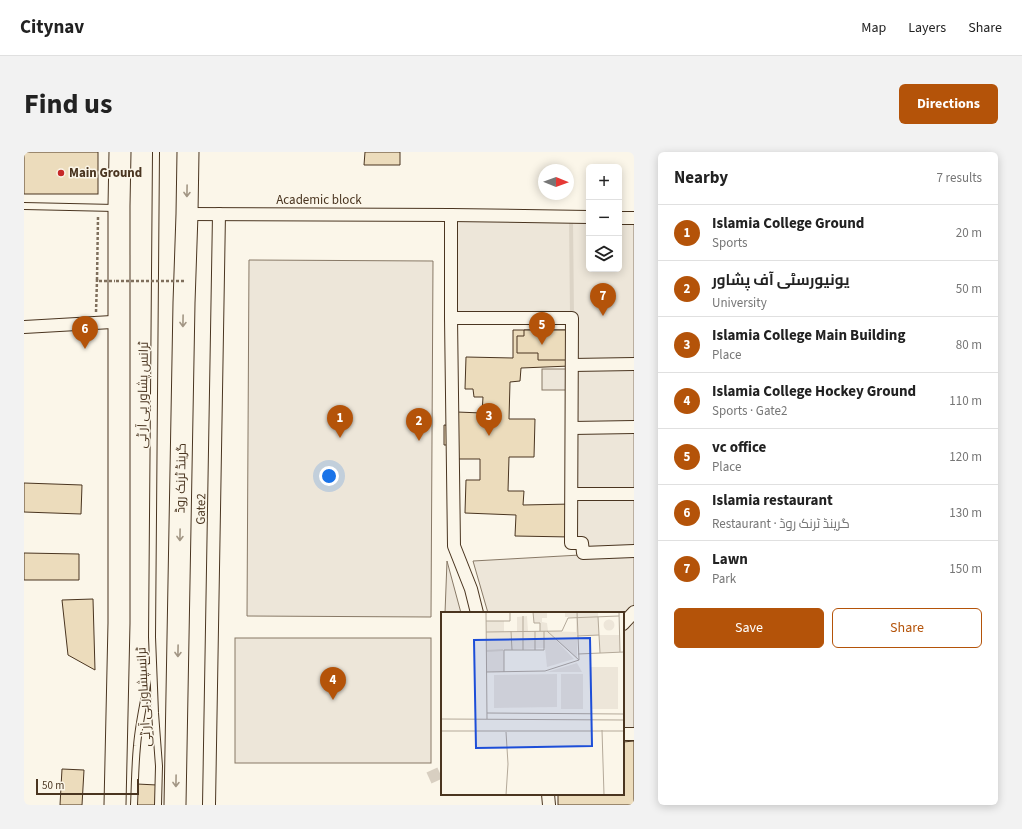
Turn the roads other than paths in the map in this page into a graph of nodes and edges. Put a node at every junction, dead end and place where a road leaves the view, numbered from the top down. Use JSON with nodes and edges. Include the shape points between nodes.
{"nodes":[{"id":1,"x":120,"y":152,"type":"edge"},
{"id":2,"x":156,"y":152,"type":"edge"},
{"id":3,"x":188,"y":152,"type":"edge"},
{"id":4,"x":24,"y":206,"type":"edge"},
{"id":5,"x":114,"y":208,"type":"junction"},
{"id":6,"x":187,"y":214,"type":"junction"},
{"id":7,"x":219,"y":214,"type":"junction"},
{"id":8,"x":451,"y":215,"type":"junction"},
{"id":9,"x":586,"y":217,"type":"edge"},
{"id":10,"x":622,"y":218,"type":"edge"},
{"id":11,"x":634,"y":218,"type":"edge"},
{"id":12,"x":451,"y":318,"type":"junction"},
{"id":13,"x":112,"y":323,"type":"dead end"},
{"id":14,"x":24,"y":327,"type":"edge"},
{"id":15,"x":634,"y":364,"type":"edge"},
{"id":16,"x":572,"y":365,"type":"junction"},
{"id":17,"x":112,"y":371,"type":"dead end"},
{"id":18,"x":572,"y":428,"type":"junction"},
{"id":19,"x":634,"y":428,"type":"edge"},
{"id":20,"x":572,"y":494,"type":"junction"},
{"id":21,"x":634,"y":494,"type":"edge"},
{"id":22,"x":634,"y":551,"type":"edge"},
{"id":23,"x":112,"y":562,"type":"dead end"},
{"id":24,"x":477,"y":612,"type":"edge"},
{"id":25,"x":634,"y":612,"type":"edge"},
{"id":26,"x":624,"y":623,"type":"edge"},
{"id":27,"x":152,"y":637,"type":"junction"},
{"id":28,"x":548,"y":795,"type":"edge"},
{"id":29,"x":115,"y":805,"type":"edge"},
{"id":30,"x":134,"y":805,"type":"edge"},
{"id":31,"x":158,"y":805,"type":"edge"},
{"id":32,"x":175,"y":805,"type":"edge"},
{"id":33,"x":209,"y":805,"type":"edge"},
{"id":34,"x":549,"y":805,"type":"edge"}],
"edges":[{"from":1,"to":5,"type":"highway"},
{"from":2,"to":27,"type":"lane","name":"ٹرانس پشاور بی آر ٹی"},
{"from":3,"to":6,"type":"highway","name":"گرینڈ ٹرنک روڈ","one_way":true},
{"from":4,"to":5,"type":"lane"},
{"from":5,"to":29,"type":"highway","via":[[119,623]]},
{"from":6,"to":7,"type":"street","name":"Academic block"},
{"from":6,"to":32,"type":"highway","name":"گرینڈ ٹرنک روڈ","one_way":true},
{"from":7,"to":8,"type":"street","name":"Academic block"},
{"from":7,"to":33,"type":"street","name":"Gate2"},
{"from":8,"to":9,"type":"street","name":"Academic block"},
{"from":8,"to":12,"type":"street"},
{"from":10,"to":11,"type":"street"},
{"from":12,"to":16,"type":"street","via":[[572,318]]},
{"from":12,"to":24,"type":"street","via":[[454,546]]},
{"from":13,"to":14,"type":"street"},
{"from":15,"to":16,"type":"street"},
{"from":16,"to":18,"type":"street"},
{"from":17,"to":23,"type":"lane"},
{"from":18,"to":19,"type":"street"},
{"from":18,"to":20,"type":"street"},
{"from":20,"to":21,"type":"street"},
{"from":20,"to":22,"type":"street","via":[[571,543],[582,543],[583,553]]},
{"from":25,"to":26,"type":"street"},
{"from":27,"to":30,"type":"lane","name":"ٹرانسپشاور بی آر ٹی","via":[[148,683],[137,746]]},
{"from":27,"to":31,"type":"lane","name":"ٹرانسپشاور بی آر ٹی","via":[[159,766]]},
{"from":28,"to":34,"type":"street"}]}
